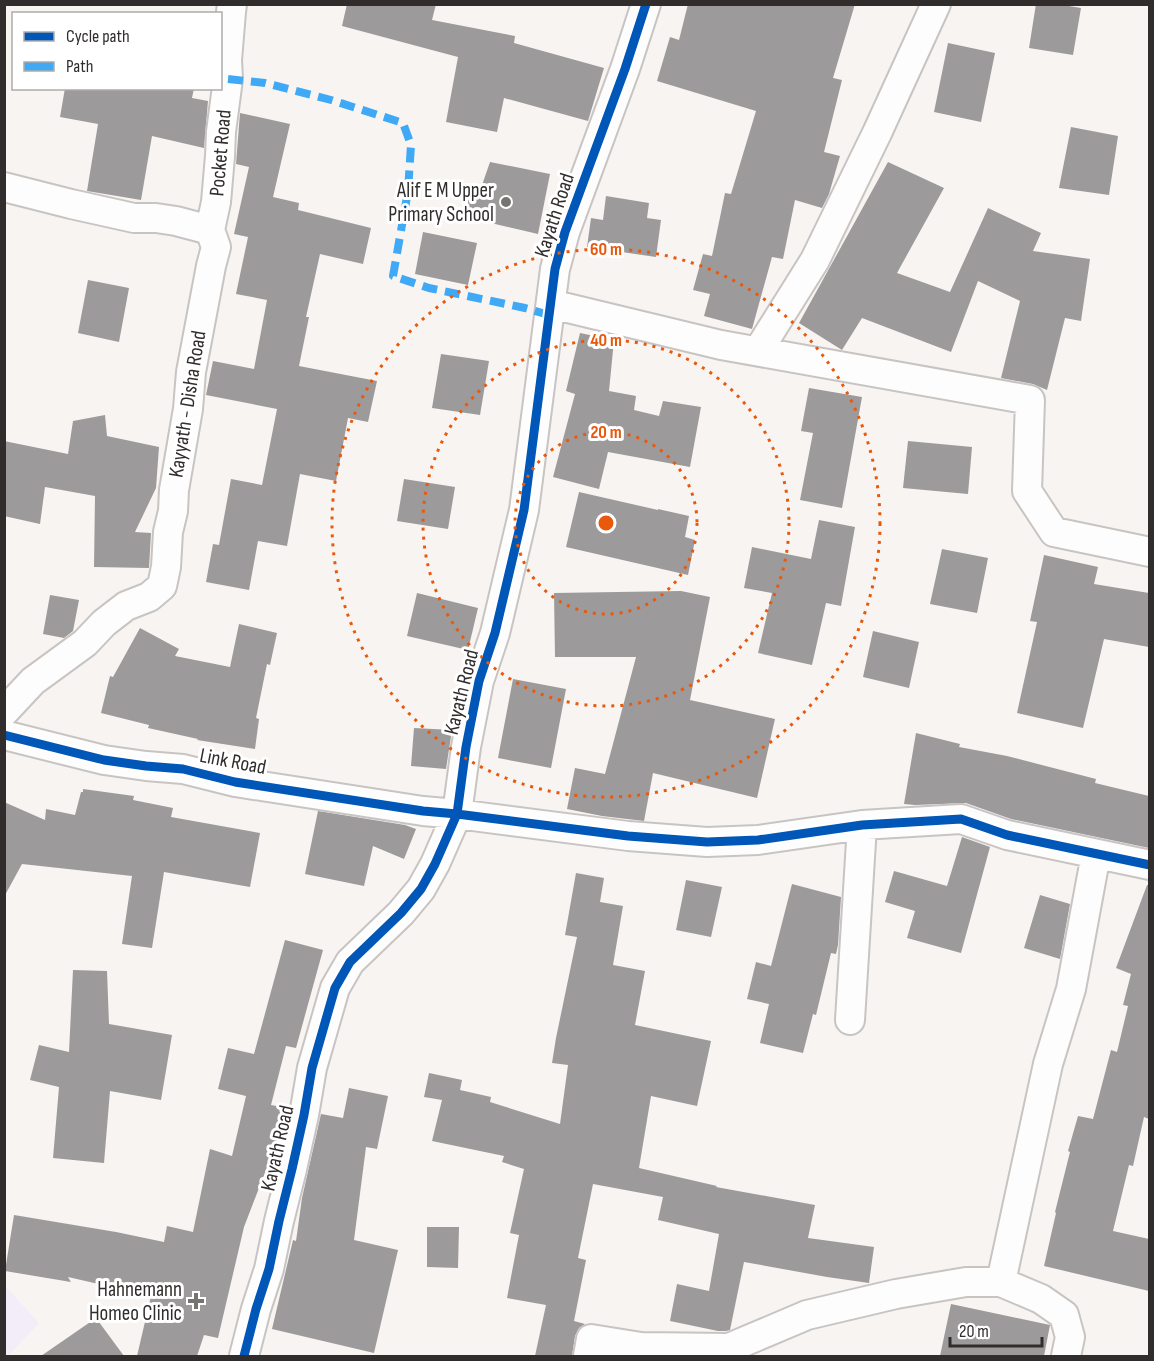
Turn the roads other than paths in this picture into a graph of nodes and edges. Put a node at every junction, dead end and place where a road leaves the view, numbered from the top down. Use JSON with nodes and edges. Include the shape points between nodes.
{"nodes":[{"id":1,"x":232,"y":4,"type":"edge"},
{"id":2,"x":646,"y":4,"type":"edge"},
{"id":3,"x":936,"y":4,"type":"edge"},
{"id":4,"x":4,"y":187,"type":"edge"},
{"id":5,"x":210,"y":230,"type":"junction"},
{"id":6,"x":551,"y":304,"type":"junction"},
{"id":7,"x":758,"y":351,"type":"junction"},
{"id":8,"x":1149,"y":552,"type":"edge"},
{"id":9,"x":4,"y":712,"type":"edge"},
{"id":10,"x":4,"y":735,"type":"edge"},
{"id":11,"x":457,"y":814,"type":"junction"},
{"id":12,"x":862,"y":825,"type":"junction"},
{"id":13,"x":1096,"y":854,"type":"junction"},
{"id":14,"x":1149,"y":866,"type":"edge"},
{"id":15,"x":850,"y":1020,"type":"dead end"},
{"id":16,"x":1001,"y":1282,"type":"junction"},
{"id":17,"x":250,"y":1355,"type":"edge"},
{"id":18,"x":588,"y":1356,"type":"edge"},
{"id":19,"x":1066,"y":1356,"type":"edge"}],
"edges":[{"from":1,"to":5,"type":"street","name":"Pocket Road","via":[[228,79]]},
{"from":2,"to":6,"type":"street","name":"Kayath Road","via":[[565,232]]},
{"from":3,"to":7,"type":"street","via":[[815,260]]},
{"from":4,"to":5,"type":"street","via":[[134,218],[176,221]]},
{"from":5,"to":9,"type":"street","name":"Kayyath - Disha Road","via":[[216,247],[193,362],[162,586],[104,622],[85,643],[33,681]]},
{"from":6,"to":7,"type":"street"},
{"from":6,"to":11,"type":"street","name":"Kayath Road","via":[[524,510],[495,633],[479,681]]},
{"from":7,"to":8,"type":"street","via":[[1030,400],[1027,491],[1054,532]]},
{"from":10,"to":11,"type":"street","name":"Link Road","via":[[104,760],[183,769],[235,782]]},
{"from":11,"to":12,"type":"street","name":"Link Road","via":[[707,842],[758,840]]},
{"from":11,"to":17,"type":"street","name":"Kayath Road","via":[[421,889],[350,962],[335,988],[312,1068],[269,1269],[256,1309]]},
{"from":12,"to":13,"type":"street","name":"Link Road","via":[[961,819],[1007,835]]},
{"from":12,"to":15,"type":"street"},
{"from":13,"to":14,"type":"street","name":"Link Road"},
{"from":13,"to":16,"type":"street","via":[[1071,989],[1048,1064]]},
{"from":16,"to":18,"type":"street","via":[[966,1282],[807,1314],[729,1348],[641,1347],[591,1339]]},
{"from":16,"to":19,"type":"street","via":[[1041,1299],[1064,1316],[1070,1337]]}]}
